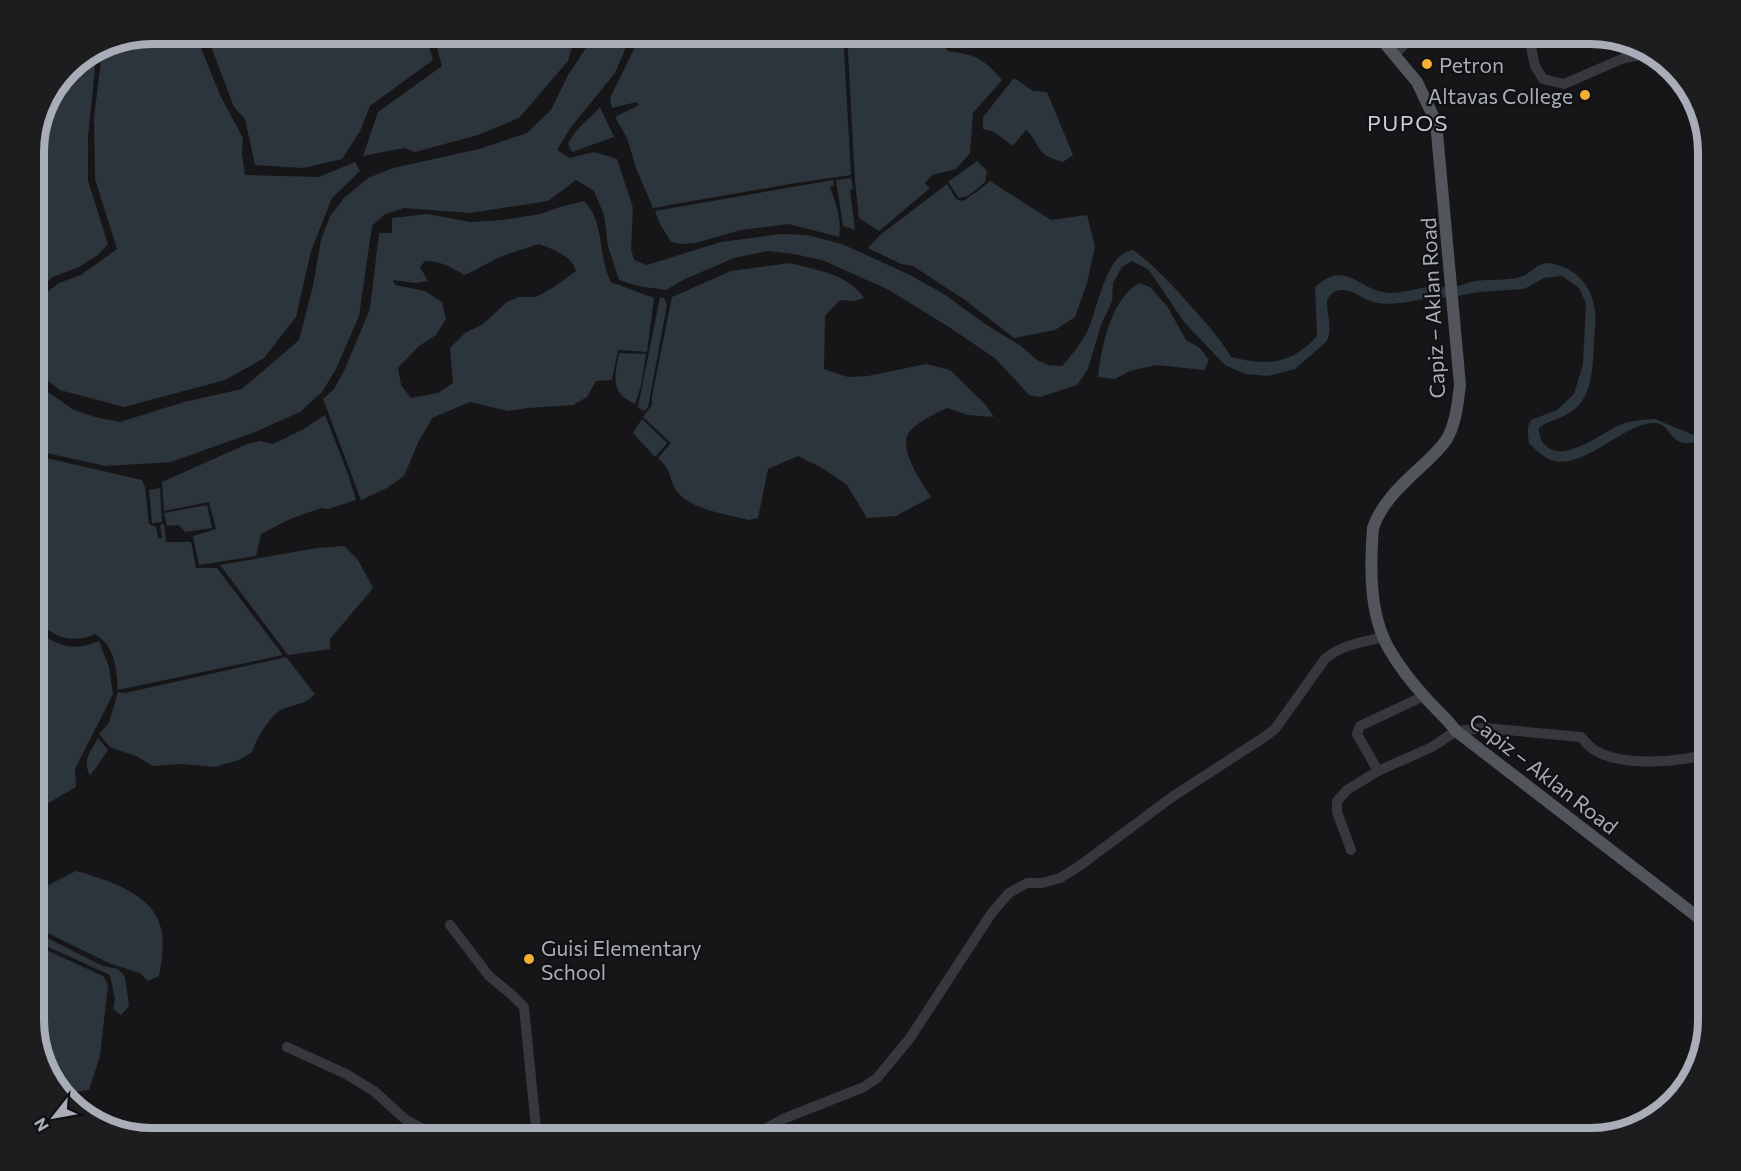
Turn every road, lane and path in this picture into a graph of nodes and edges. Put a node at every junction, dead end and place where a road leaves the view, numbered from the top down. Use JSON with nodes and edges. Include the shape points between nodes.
{"nodes":[{"id":1,"x":1386,"y":44,"type":"edge"},
{"id":2,"x":1406,"y":44,"type":"edge"},
{"id":3,"x":1530,"y":44,"type":"edge"},
{"id":4,"x":1395,"y":55,"type":"junction"},
{"id":5,"x":1637,"y":55,"type":"edge"},
{"id":6,"x":1384,"y":637,"type":"junction"},
{"id":7,"x":1424,"y":696,"type":"junction"},
{"id":8,"x":1456,"y":731,"type":"junction"},
{"id":9,"x":1698,"y":756,"type":"edge"},
{"id":10,"x":1378,"y":771,"type":"junction"},
{"id":11,"x":1351,"y":850,"type":"dead end"},
{"id":12,"x":1698,"y":917,"type":"edge"},
{"id":13,"x":450,"y":926,"type":"dead end"},
{"id":14,"x":287,"y":1047,"type":"dead end"},
{"id":15,"x":421,"y":1128,"type":"edge"},
{"id":16,"x":536,"y":1128,"type":"edge"},
{"id":17,"x":767,"y":1128,"type":"edge"}],
"edges":[{"from":1,"to":4,"type":"main road","name":"Capiz – Aklan Road"},
{"from":2,"to":4,"type":"street"},
{"from":3,"to":5,"type":"street","via":[[1535,66],[1543,79],[1564,84]]},
{"from":4,"to":6,"type":"main road","name":"Capiz – Aklan Road","via":[[1418,82],[1436,122],[1460,385],[1449,436],[1388,500],[1373,528],[1373,600]]},
{"from":6,"to":7,"type":"main road","name":"Capiz – Aklan Road"},
{"from":6,"to":17,"type":"street","via":[[1346,646],[1324,659],[1275,729],[1172,797],[1078,867],[1060,878],[1027,883],[1009,892],[910,1038],[877,1078]]},
{"from":7,"to":8,"type":"main road","name":"Capiz – Aklan Road"},
{"from":7,"to":10,"type":"street","via":[[1357,729]]},
{"from":8,"to":9,"type":"street","via":[[1485,728],[1581,737],[1599,753],[1629,760]]},
{"from":8,"to":10,"type":"street","via":[[1432,747]]},
{"from":8,"to":12,"type":"main road","name":"Capiz – Aklan Road"},
{"from":10,"to":11,"type":"street","via":[[1337,801],[1336,812]]},
{"from":13,"to":16,"type":"street","via":[[489,976],[524,1007]]},
{"from":14,"to":15,"type":"street","via":[[346,1074]]}]}
